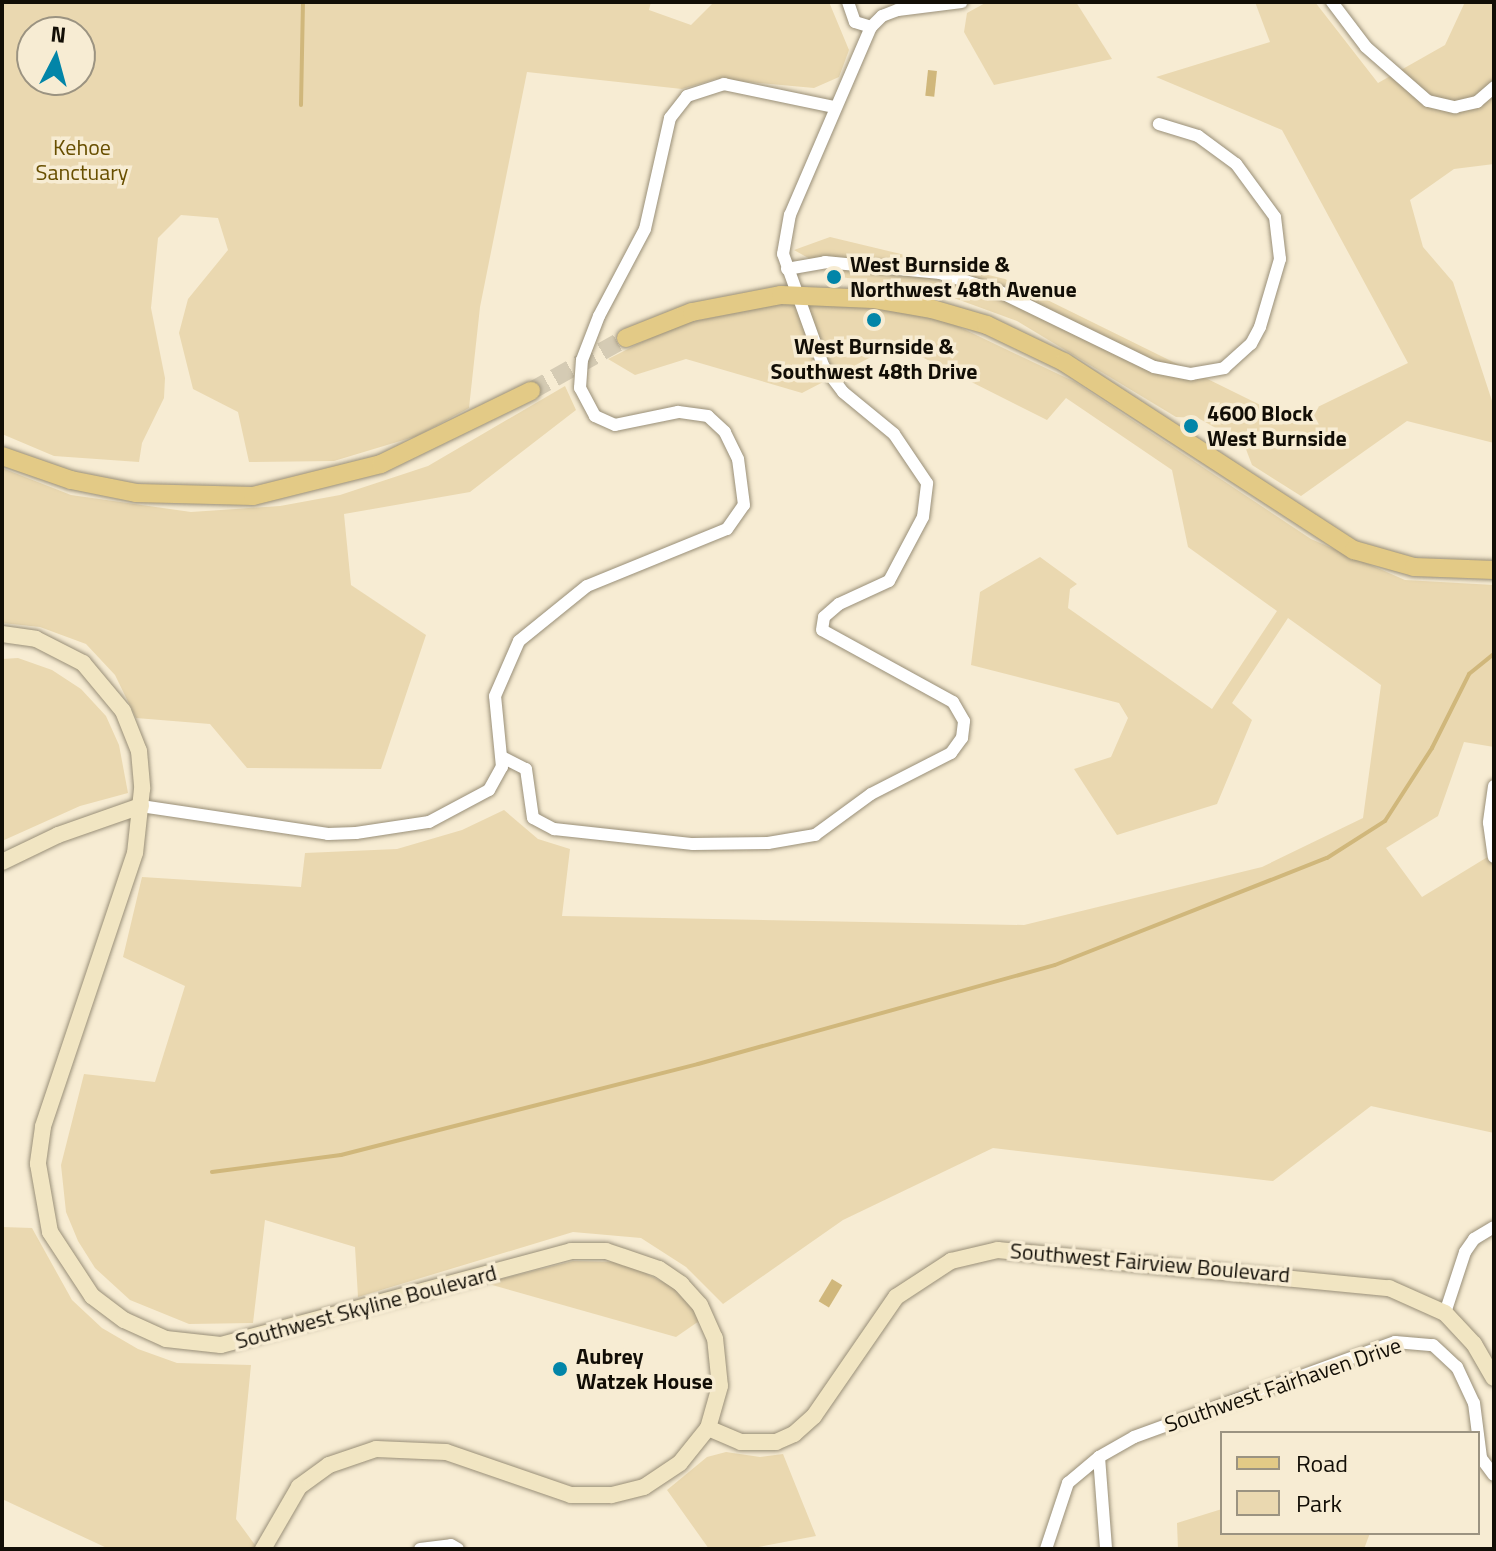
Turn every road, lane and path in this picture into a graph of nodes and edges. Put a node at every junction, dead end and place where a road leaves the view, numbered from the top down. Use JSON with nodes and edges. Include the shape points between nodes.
{"nodes":[{"id":1,"x":848,"y":2,"type":"edge"},
{"id":2,"x":962,"y":2,"type":"edge"},
{"id":3,"x":1332,"y":2,"type":"edge"},
{"id":4,"x":871,"y":27,"type":"junction"},
{"id":5,"x":1494,"y":87,"type":"edge"},
{"id":6,"x":834,"y":107,"type":"junction"},
{"id":7,"x":1159,"y":124,"type":"dead end"},
{"id":8,"x":787,"y":269,"type":"junction"},
{"id":9,"x":796,"y":294,"type":"junction"},
{"id":10,"x":626,"y":338,"type":"tunnel mouth"},
{"id":11,"x":531,"y":391,"type":"tunnel mouth"},
{"id":12,"x":2,"y":456,"type":"edge"},
{"id":13,"x":1494,"y":570,"type":"edge"},
{"id":14,"x":2,"y":634,"type":"edge"},
{"id":15,"x":502,"y":757,"type":"junction"},
{"id":16,"x":1494,"y":786,"type":"edge"},
{"id":17,"x":141,"y":806,"type":"junction"},
{"id":18,"x":1494,"y":857,"type":"edge"},
{"id":19,"x":2,"y":862,"type":"edge"},
{"id":20,"x":1494,"y":1227,"type":"edge"},
{"id":21,"x":1445,"y":1313,"type":"junction"},
{"id":22,"x":1494,"y":1378,"type":"edge"},
{"id":23,"x":708,"y":1428,"type":"junction"},
{"id":24,"x":1480,"y":1431,"type":"edge"},
{"id":25,"x":1480,"y":1432,"type":"edge"},
{"id":26,"x":1099,"y":1457,"type":"junction"},
{"id":27,"x":1494,"y":1475,"type":"edge"},
{"id":28,"x":263,"y":1549,"type":"edge"},
{"id":29,"x":420,"y":1549,"type":"edge"},
{"id":30,"x":458,"y":1549,"type":"edge"},
{"id":31,"x":1046,"y":1549,"type":"edge"},
{"id":32,"x":1106,"y":1549,"type":"edge"}],
"edges":[{"from":1,"to":4,"type":"street","via":[[855,22]]},
{"from":2,"to":4,"type":"street","via":[[898,10]]},
{"from":3,"to":5,"type":"street","via":[[1366,47],[1428,101],[1455,107],[1477,102]]},
{"from":4,"to":6,"type":"street"},
{"from":6,"to":8,"type":"street","via":[[790,215],[783,254]]},
{"from":6,"to":15,"type":"street","via":[[724,84],[698,90],[677,105],[640,245],[606,302],[582,360],[583,398],[608,423],[629,426],[689,412],[718,423],[738,459],[744,505],[727,529],[587,586],[519,641],[495,696]]},
{"from":7,"to":8,"type":"street","via":[[1198,136],[1236,164],[1275,217],[1280,259],[1260,327],[1244,352],[1224,368],[1191,374],[1154,367],[1021,301],[940,273],[825,262]]},
{"from":8,"to":9,"type":"street"},
{"from":9,"to":10,"type":"main road","via":[[703,309]]},
{"from":9,"to":13,"type":"main road","via":[[900,302],[987,325],[1064,362],[1336,541],[1414,567]]},
{"from":9,"to":15,"type":"street","via":[[823,365],[843,392],[894,434],[927,483],[923,517],[889,581],[839,604],[824,617],[822,630],[953,702],[964,721],[962,738],[951,753],[871,794],[815,835],[768,843],[693,844],[554,829],[533,818],[526,769]]},
{"from":11,"to":12,"type":"main road","via":[[381,464],[253,496],[136,493],[71,480]]},
{"from":14,"to":17,"type":"main road","name":"Southwest Skyline Boulevard","via":[[59,649],[104,683],[136,741]]},
{"from":15,"to":17,"type":"street","via":[[500,774],[481,797],[429,822],[379,831],[328,834]]},
{"from":16,"to":18,"type":"street","via":[[1489,823]]},
{"from":17,"to":19,"type":"main road","via":[[58,835]]},
{"from":17,"to":23,"type":"main road","name":"Southwest Skyline Boulevard","via":[[135,853],[43,1127],[38,1164],[50,1232],[92,1296],[124,1320],[166,1339],[221,1345],[571,1251],[618,1253],[669,1275],[705,1314],[720,1368]]},
{"from":20,"to":21,"type":"street","via":[[1465,1252]]},
{"from":21,"to":22,"type":"main road","name":"Southwest Fairview Boulevard","via":[[1474,1344]]},
{"from":21,"to":23,"type":"main road","name":"Southwest Fairview Boulevard","via":[[1406,1292],[1358,1283],[1070,1253],[983,1252],[934,1269],[896,1297],[814,1416],[794,1434],[776,1442],[741,1442]]},
{"from":23,"to":28,"type":"main road","name":"Southwest Skyline Boulevard","via":[[680,1463],[654,1482],[597,1496],[550,1490],[434,1449],[398,1446],[362,1452],[329,1465],[299,1487]]},
{"from":24,"to":26,"type":"street","name":"Southwest Fairhaven Drive","via":[[1466,1383],[1449,1360],[1421,1341],[1395,1342],[1134,1437]]},
{"from":25,"to":27,"type":"street","name":"Southwest Fairhaven Drive","via":[[1481,1458]]},
{"from":26,"to":31,"type":"street","name":"Southwest Fairhaven Drive","via":[[1068,1483]]},
{"from":26,"to":32,"type":"street"},
{"from":29,"to":30,"type":"street"}]}
